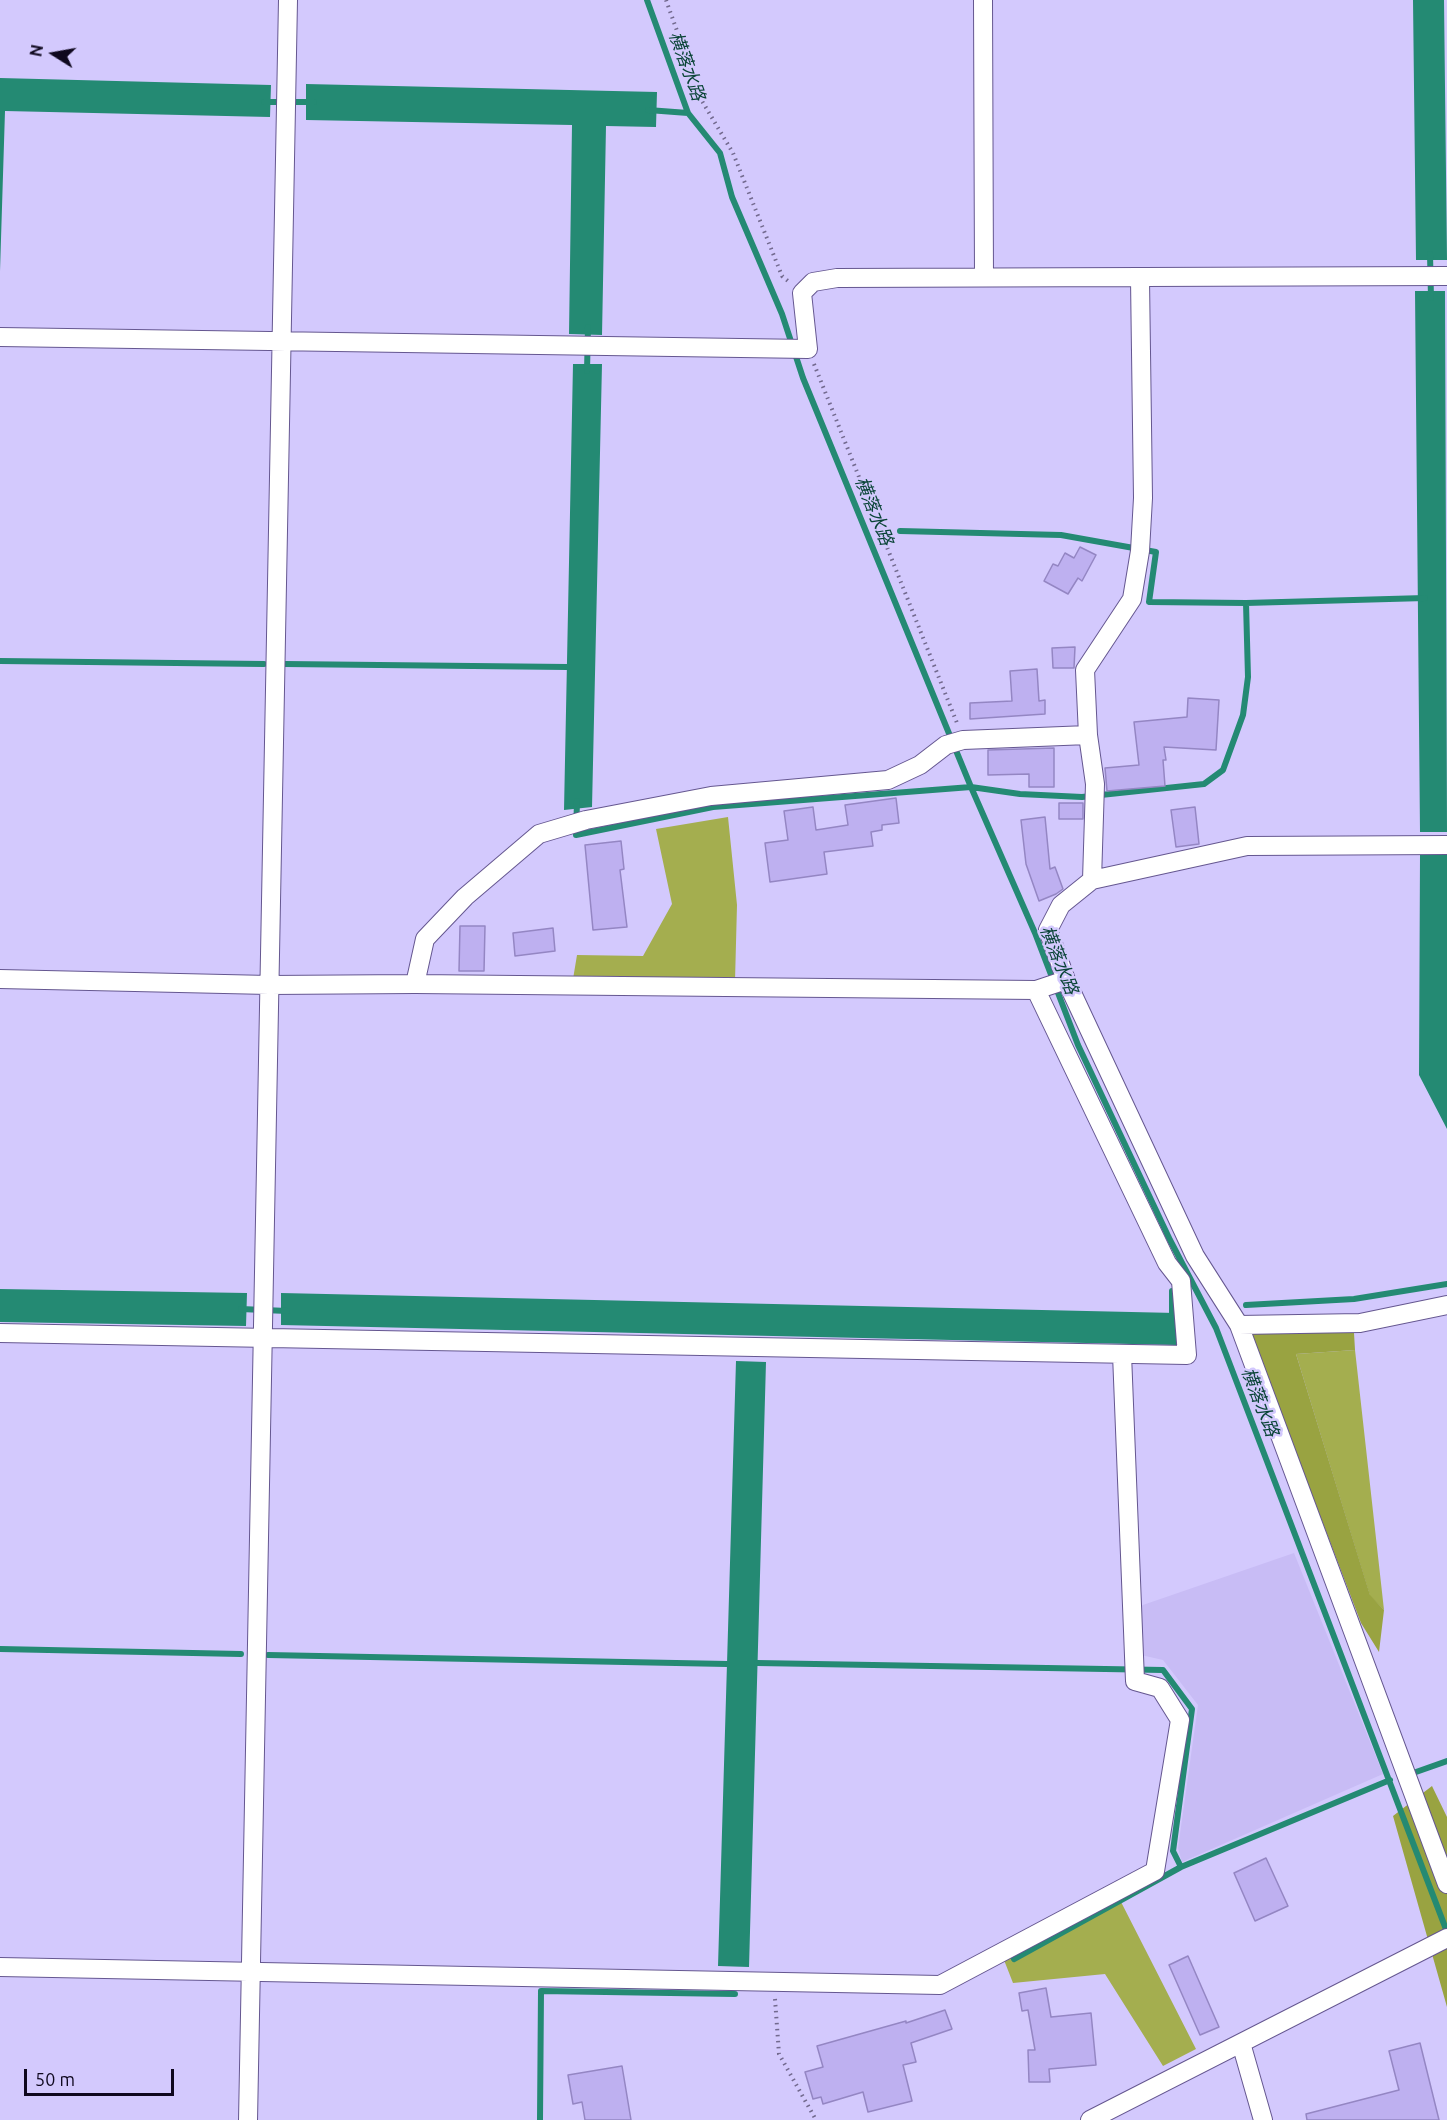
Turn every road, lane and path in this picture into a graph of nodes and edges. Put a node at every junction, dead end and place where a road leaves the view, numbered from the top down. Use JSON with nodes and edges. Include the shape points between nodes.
{"nodes":[{"id":1,"x":288,"y":0,"type":"edge"},
{"id":2,"x":666,"y":0,"type":"edge"},
{"id":3,"x":983,"y":0,"type":"edge"},
{"id":4,"x":1443,"y":276,"type":"edge"},
{"id":5,"x":984,"y":277,"type":"junction"},
{"id":6,"x":1140,"y":279,"type":"junction"},
{"id":7,"x":802,"y":293,"type":"junction"},
{"id":8,"x":0,"y":337,"type":"edge"},
{"id":9,"x":281,"y":342,"type":"junction"},
{"id":10,"x":808,"y":349,"type":"junction"},
{"id":11,"x":1088,"y":735,"type":"junction"},
{"id":12,"x":955,"y":743,"type":"junction"},
{"id":13,"x":1439,"y":845,"type":"edge"},
{"id":14,"x":1092,"y":880,"type":"junction"},
{"id":15,"x":0,"y":979,"type":"edge"},
{"id":16,"x":1066,"y":980,"type":"junction"},
{"id":17,"x":415,"y":984,"type":"junction"},
{"id":18,"x":269,"y":985,"type":"junction"},
{"id":19,"x":1036,"y":990,"type":"junction"},
{"id":20,"x":1195,"y":1256,"type":"junction"},
{"id":21,"x":1167,"y":1263,"type":"junction"},
{"id":22,"x":1447,"y":1305,"type":"edge"},
{"id":23,"x":1239,"y":1325,"type":"junction"},
{"id":24,"x":0,"y":1334,"type":"edge"},
{"id":25,"x":262,"y":1339,"type":"junction"},
{"id":26,"x":1122,"y":1354,"type":"junction"},
{"id":27,"x":1447,"y":1884,"type":"edge"},
{"id":28,"x":1442,"y":1940,"type":"edge"},
{"id":29,"x":0,"y":1967,"type":"edge"},
{"id":30,"x":250,"y":1971,"type":"junction"},
{"id":31,"x":774,"y":1982,"type":"junction"},
{"id":32,"x":1241,"y":2043,"type":"junction"},
{"id":33,"x":248,"y":2120,"type":"edge"},
{"id":34,"x":816,"y":2120,"type":"edge"},
{"id":35,"x":1090,"y":2120,"type":"edge"},
{"id":36,"x":1263,"y":2120,"type":"edge"}],
"edges":[{"from":1,"to":9,"type":"street"},
{"from":2,"to":7,"type":"path","via":[[702,101],[733,153],[782,276]]},
{"from":3,"to":5,"type":"street"},
{"from":4,"to":6,"type":"street"},
{"from":5,"to":6,"type":"street"},
{"from":5,"to":7,"type":"street","via":[[837,278],[813,282]]},
{"from":6,"to":11,"type":"street","via":[[1140,551],[1132,599],[1085,670]]},
{"from":7,"to":10,"type":"street"},
{"from":8,"to":9,"type":"street"},
{"from":9,"to":10,"type":"street"},
{"from":9,"to":18,"type":"street"},
{"from":10,"to":12,"type":"path"},
{"from":11,"to":12,"type":"street"},
{"from":11,"to":14,"type":"street","via":[[1095,783]]},
{"from":12,"to":17,"type":"street","via":[[888,780],[711,796],[586,819],[539,834],[465,897],[425,939]]},
{"from":13,"to":14,"type":"street","via":[[1247,846]]},
{"from":14,"to":16,"type":"street","via":[[1061,905],[1048,930]]},
{"from":15,"to":18,"type":"street"},
{"from":16,"to":19,"type":"street"},
{"from":16,"to":20,"type":"street"},
{"from":17,"to":18,"type":"street"},
{"from":17,"to":19,"type":"street"},
{"from":18,"to":25,"type":"street"},
{"from":19,"to":21,"type":"street"},
{"from":20,"to":21,"type":"street"},
{"from":20,"to":23,"type":"street"},
{"from":21,"to":26,"type":"street","via":[[1181,1281],[1187,1355]]},
{"from":22,"to":23,"type":"street","via":[[1360,1323]]},
{"from":23,"to":27,"type":"street"},
{"from":24,"to":25,"type":"street"},
{"from":25,"to":26,"type":"street"},
{"from":25,"to":30,"type":"street"},
{"from":26,"to":31,"type":"street","via":[[1135,1681],[1160,1688],[1180,1720],[1155,1871],[940,1985]]},
{"from":28,"to":32,"type":"street"},
{"from":29,"to":30,"type":"street"},
{"from":30,"to":31,"type":"street"},
{"from":30,"to":33,"type":"street"},
{"from":31,"to":34,"type":"path","via":[[779,2054]]},
{"from":32,"to":35,"type":"street"},
{"from":32,"to":36,"type":"street"}]}
